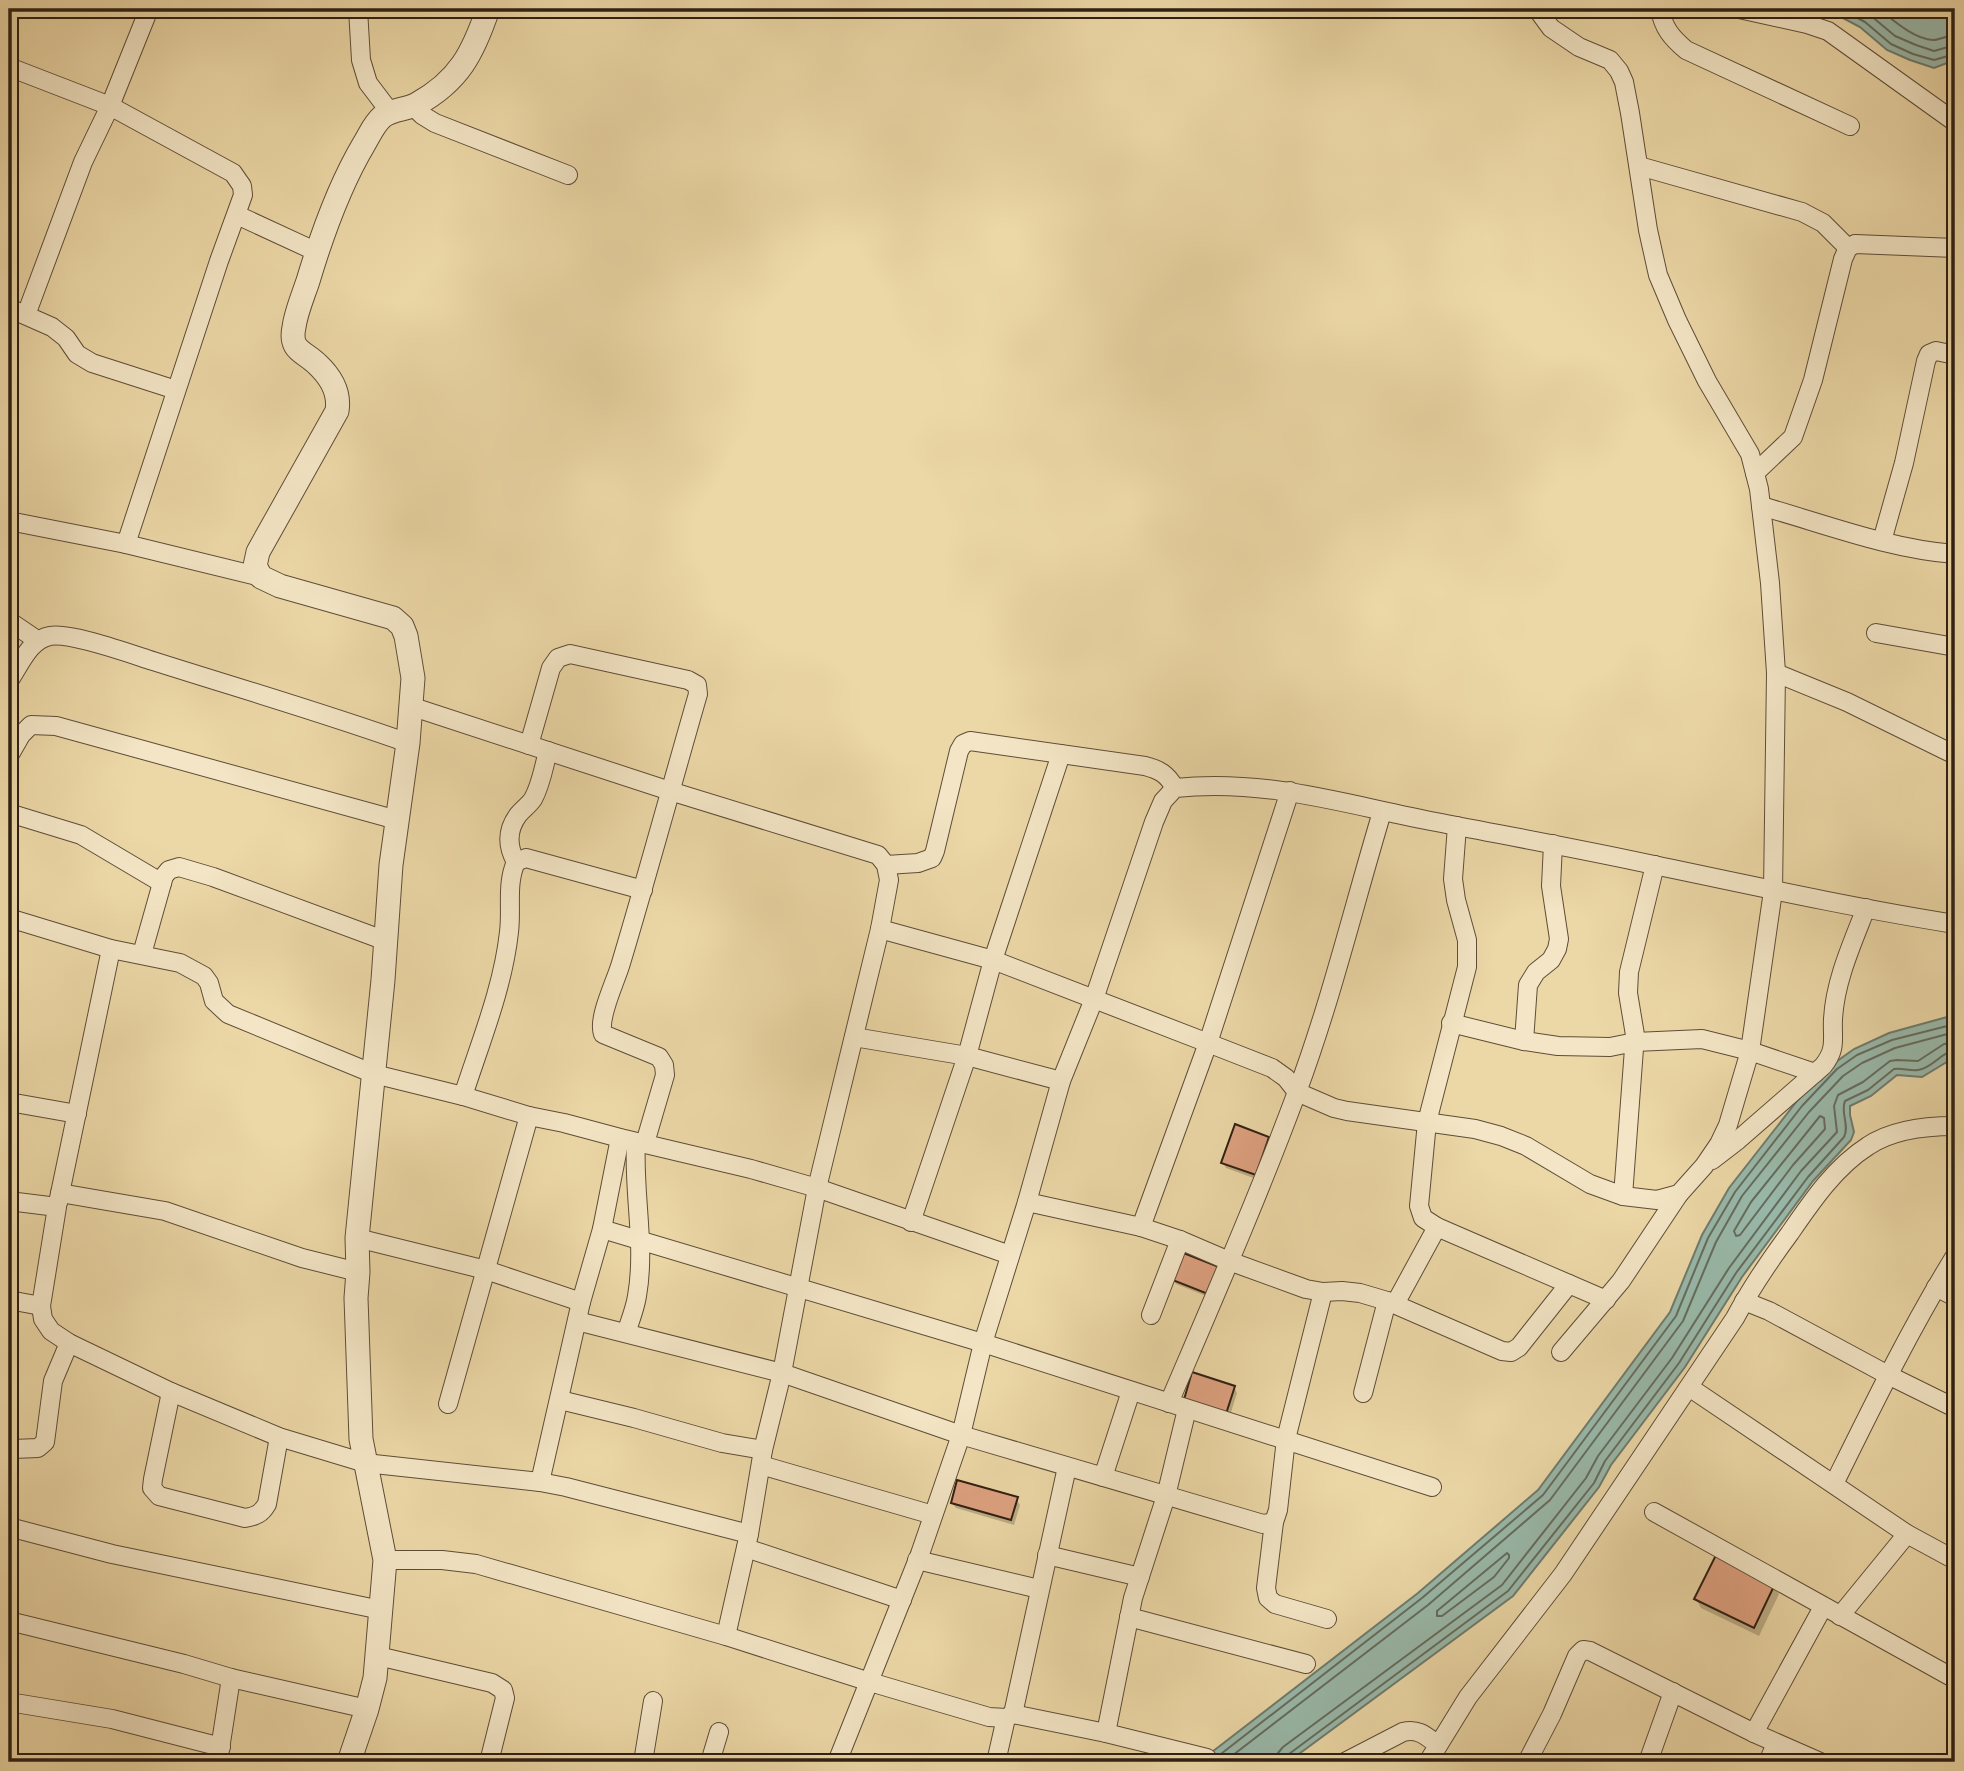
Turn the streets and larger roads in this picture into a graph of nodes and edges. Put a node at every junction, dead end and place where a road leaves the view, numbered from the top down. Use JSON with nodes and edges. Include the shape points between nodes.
{"nodes":[{"id":1,"x":149,"y":9,"type":"edge"},
{"id":2,"x":358,"y":9,"type":"edge"},
{"id":3,"x":488,"y":9,"type":"edge"},
{"id":4,"x":1537,"y":9,"type":"edge"},
{"id":5,"x":1660,"y":9,"type":"edge"},
{"id":6,"x":1739,"y":9,"type":"edge"},
{"id":7,"x":9,"y":67,"type":"edge"},
{"id":8,"x":110,"y":106,"type":"junction"},
{"id":9,"x":413,"y":106,"type":"junction"},
{"id":10,"x":390,"y":112,"type":"junction"},
{"id":11,"x":1955,"y":122,"type":"edge"},
{"id":12,"x":1850,"y":126,"type":"dead end"},
{"id":13,"x":1639,"y":166,"type":"junction"},
{"id":14,"x":568,"y":175,"type":"dead end"},
{"id":15,"x":237,"y":215,"type":"junction"},
{"id":16,"x":1848,"y":248,"type":"junction"},
{"id":17,"x":1955,"y":248,"type":"edge"},
{"id":18,"x":317,"y":252,"type":"junction"},
{"id":19,"x":9,"y":308,"type":"edge"},
{"id":20,"x":26,"y":315,"type":"junction"},
{"id":21,"x":1955,"y":355,"type":"edge"},
{"id":22,"x":176,"y":390,"type":"junction"},
{"id":23,"x":1755,"y":473,"type":"junction"},
{"id":24,"x":1761,"y":506,"type":"junction"},
{"id":25,"x":9,"y":521,"type":"edge"},
{"id":26,"x":1882,"y":541,"type":"junction"},
{"id":27,"x":126,"y":544,"type":"junction"},
{"id":28,"x":1955,"y":554,"type":"edge"},
{"id":29,"x":261,"y":577,"type":"junction"},
{"id":30,"x":9,"y":621,"type":"edge"},
{"id":31,"x":1875,"y":634,"type":"dead end"},
{"id":32,"x":37,"y":640,"type":"junction"},
{"id":33,"x":1955,"y":647,"type":"edge"},
{"id":34,"x":1776,"y":673,"type":"junction"},
{"id":35,"x":9,"y":681,"type":"edge"},
{"id":36,"x":410,"y":706,"type":"junction"},
{"id":37,"x":408,"y":743,"type":"junction"},
{"id":38,"x":530,"y":745,"type":"junction"},
{"id":39,"x":548,"y":751,"type":"junction"},
{"id":40,"x":1061,"y":754,"type":"junction"},
{"id":41,"x":1955,"y":755,"type":"edge"},
{"id":42,"x":9,"y":756,"type":"edge"},
{"id":43,"x":1175,"y":788,"type":"junction"},
{"id":44,"x":670,"y":791,"type":"junction"},
{"id":45,"x":1290,"y":791,"type":"junction"},
{"id":46,"x":1382,"y":812,"type":"junction"},
{"id":47,"x":9,"y":813,"type":"edge"},
{"id":48,"x":397,"y":820,"type":"junction"},
{"id":49,"x":1457,"y":826,"type":"junction"},
{"id":50,"x":1553,"y":844,"type":"junction"},
{"id":51,"x":516,"y":862,"type":"junction"},
{"id":52,"x":886,"y":864,"type":"junction"},
{"id":53,"x":1655,"y":865,"type":"junction"},
{"id":54,"x":162,"y":883,"type":"junction"},
{"id":55,"x":643,"y":890,"type":"junction"},
{"id":56,"x":1773,"y":891,"type":"junction"},
{"id":57,"x":1866,"y":908,"type":"junction"},
{"id":58,"x":9,"y":918,"type":"edge"},
{"id":59,"x":1955,"y":923,"type":"edge"},
{"id":60,"x":880,"y":929,"type":"junction"},
{"id":61,"x":386,"y":941,"type":"junction"},
{"id":62,"x":111,"y":949,"type":"junction"},
{"id":63,"x":142,"y":954,"type":"junction"},
{"id":64,"x":993,"y":960,"type":"junction"},
{"id":65,"x":1094,"y":999,"type":"junction"},
{"id":66,"x":1451,"y":1023,"type":"junction"},
{"id":67,"x":853,"y":1037,"type":"junction"},
{"id":68,"x":1524,"y":1041,"type":"junction"},
{"id":69,"x":1635,"y":1042,"type":"junction"},
{"id":70,"x":1208,"y":1043,"type":"junction"},
{"id":71,"x":1750,"y":1051,"type":"junction"},
{"id":72,"x":967,"y":1056,"type":"junction"},
{"id":73,"x":1815,"y":1073,"type":"junction"},
{"id":74,"x":374,"y":1074,"type":"junction"},
{"id":75,"x":1061,"y":1081,"type":"junction"},
{"id":76,"x":1297,"y":1092,"type":"junction"},
{"id":77,"x":463,"y":1096,"type":"junction"},
{"id":78,"x":9,"y":1102,"type":"edge"},
{"id":79,"x":77,"y":1114,"type":"junction"},
{"id":80,"x":528,"y":1116,"type":"junction"},
{"id":81,"x":1427,"y":1122,"type":"junction"},
{"id":82,"x":1955,"y":1126,"type":"edge"},
{"id":83,"x":634,"y":1141,"type":"junction"},
{"id":84,"x":1704,"y":1166,"type":"junction"},
{"id":85,"x":817,"y":1188,"type":"junction"},
{"id":86,"x":1679,"y":1194,"type":"junction"},
{"id":87,"x":1623,"y":1196,"type":"junction"},
{"id":88,"x":59,"y":1200,"type":"junction"},
{"id":89,"x":9,"y":1201,"type":"edge"},
{"id":90,"x":1027,"y":1202,"type":"junction"},
{"id":91,"x":911,"y":1222,"type":"junction"},
{"id":92,"x":1141,"y":1227,"type":"junction"},
{"id":93,"x":1437,"y":1227,"type":"junction"},
{"id":94,"x":602,"y":1228,"type":"junction"},
{"id":95,"x":358,"y":1238,"type":"junction"},
{"id":96,"x":640,"y":1240,"type":"junction"},
{"id":97,"x":1180,"y":1240,"type":"junction"},
{"id":98,"x":1010,"y":1255,"type":"junction"},
{"id":99,"x":1955,"y":1256,"type":"edge"},
{"id":100,"x":1229,"y":1261,"type":"junction"},
{"id":101,"x":486,"y":1270,"type":"junction"},
{"id":102,"x":358,"y":1272,"type":"junction"},
{"id":103,"x":1569,"y":1284,"type":"junction"},
{"id":104,"x":1936,"y":1287,"type":"junction"},
{"id":105,"x":797,"y":1288,"type":"junction"},
{"id":106,"x":1323,"y":1292,"type":"junction"},
{"id":107,"x":1955,"y":1297,"type":"edge"},
{"id":108,"x":9,"y":1300,"type":"edge"},
{"id":109,"x":1606,"y":1300,"type":"junction"},
{"id":110,"x":1744,"y":1301,"type":"junction"},
{"id":111,"x":581,"y":1302,"type":"junction"},
{"id":112,"x":1391,"y":1302,"type":"junction"},
{"id":113,"x":41,"y":1306,"type":"junction"},
{"id":114,"x":1151,"y":1315,"type":"dead end"},
{"id":115,"x":578,"y":1321,"type":"junction"},
{"id":116,"x":626,"y":1333,"type":"junction"},
{"id":117,"x":69,"y":1343,"type":"junction"},
{"id":118,"x":983,"y":1343,"type":"junction"},
{"id":119,"x":1561,"y":1352,"type":"dead end"},
{"id":120,"x":782,"y":1373,"type":"junction"},
{"id":121,"x":1888,"y":1375,"type":"junction"},
{"id":122,"x":1689,"y":1387,"type":"junction"},
{"id":123,"x":1132,"y":1391,"type":"junction"},
{"id":124,"x":171,"y":1392,"type":"junction"},
{"id":125,"x":1363,"y":1393,"type":"dead end"},
{"id":126,"x":559,"y":1399,"type":"junction"},
{"id":127,"x":1169,"y":1403,"type":"junction"},
{"id":128,"x":448,"y":1404,"type":"dead end"},
{"id":129,"x":1955,"y":1408,"type":"edge"},
{"id":130,"x":1187,"y":1409,"type":"junction"},
{"id":131,"x":961,"y":1435,"type":"junction"},
{"id":132,"x":279,"y":1437,"type":"junction"},
{"id":133,"x":1286,"y":1439,"type":"junction"},
{"id":134,"x":9,"y":1457,"type":"edge"},
{"id":135,"x":762,"y":1458,"type":"junction"},
{"id":136,"x":365,"y":1463,"type":"junction"},
{"id":137,"x":1067,"y":1467,"type":"junction"},
{"id":138,"x":1103,"y":1477,"type":"junction"},
{"id":139,"x":540,"y":1482,"type":"junction"},
{"id":140,"x":1834,"y":1484,"type":"junction"},
{"id":141,"x":1432,"y":1487,"type":"dead end"},
{"id":142,"x":1166,"y":1496,"type":"junction"},
{"id":143,"x":1654,"y":1512,"type":"dead end"},
{"id":144,"x":933,"y":1515,"type":"junction"},
{"id":145,"x":1273,"y":1522,"type":"junction"},
{"id":146,"x":9,"y":1527,"type":"edge"},
{"id":147,"x":1907,"y":1534,"type":"junction"},
{"id":148,"x":747,"y":1541,"type":"junction"},
{"id":149,"x":1047,"y":1555,"type":"junction"},
{"id":150,"x":385,"y":1560,"type":"junction"},
{"id":151,"x":917,"y":1560,"type":"junction"},
{"id":152,"x":1955,"y":1560,"type":"edge"},
{"id":153,"x":1140,"y":1577,"type":"junction"},
{"id":154,"x":1040,"y":1589,"type":"junction"},
{"id":155,"x":902,"y":1600,"type":"junction"},
{"id":156,"x":1823,"y":1607,"type":"junction"},
{"id":157,"x":381,"y":1610,"type":"junction"},
{"id":158,"x":1840,"y":1616,"type":"junction"},
{"id":159,"x":1129,"y":1617,"type":"junction"},
{"id":160,"x":1327,"y":1619,"type":"dead end"},
{"id":161,"x":9,"y":1621,"type":"edge"},
{"id":162,"x":726,"y":1636,"type":"junction"},
{"id":163,"x":378,"y":1656,"type":"junction"},
{"id":164,"x":1306,"y":1664,"type":"dead end"},
{"id":165,"x":232,"y":1678,"type":"junction"},
{"id":166,"x":1955,"y":1679,"type":"edge"},
{"id":167,"x":870,"y":1682,"type":"junction"},
{"id":168,"x":1673,"y":1692,"type":"junction"},
{"id":169,"x":653,"y":1701,"type":"dead end"},
{"id":170,"x":9,"y":1702,"type":"edge"},
{"id":171,"x":367,"y":1709,"type":"junction"},
{"id":172,"x":1009,"y":1716,"type":"junction"},
{"id":173,"x":719,"y":1732,"type":"dead end"},
{"id":174,"x":1106,"y":1732,"type":"junction"},
{"id":175,"x":1754,"y":1733,"type":"junction"},
{"id":176,"x":1776,"y":1744,"type":"junction"},
{"id":177,"x":219,"y":1754,"type":"edge"},
{"id":178,"x":840,"y":1755,"type":"edge"},
{"id":179,"x":1436,"y":1756,"type":"edge"},
{"id":180,"x":1207,"y":1758,"type":"dead end"},
{"id":181,"x":349,"y":1762,"type":"edge"},
{"id":182,"x":489,"y":1762,"type":"edge"},
{"id":183,"x":643,"y":1762,"type":"edge"},
{"id":184,"x":710,"y":1762,"type":"edge"},
{"id":185,"x":996,"y":1762,"type":"edge"},
{"id":186,"x":1345,"y":1762,"type":"edge"},
{"id":187,"x":1527,"y":1762,"type":"edge"},
{"id":188,"x":1648,"y":1762,"type":"edge"},
{"id":189,"x":1768,"y":1762,"type":"edge"},
{"id":190,"x":1820,"y":1762,"type":"edge"}],
"edges":[{"from":1,"to":8,"type":"street"},
{"from":2,"to":10,"type":"street","via":[[361,60],[368,83]]},
{"from":3,"to":9,"type":"street","via":[[464,64],[439,92]]},
{"from":4,"to":13,"type":"street","via":[[1551,28],[1610,60],[1619,71]]},
{"from":5,"to":12,"type":"street","via":[[1670,37],[1686,50]]},
{"from":6,"to":11,"type":"street","via":[[1828,31]]},
{"from":7,"to":8,"type":"street"},
{"from":8,"to":15,"type":"street","via":[[233,173],[243,195]]},
{"from":8,"to":20,"type":"street","via":[[83,162]]},
{"from":9,"to":10,"type":"street"},
{"from":9,"to":14,"type":"street","via":[[435,123]]},
{"from":10,"to":18,"type":"street","via":[[376,124],[355,160]]},
{"from":13,"to":16,"type":"street","via":[[1802,212],[1823,223]]},
{"from":13,"to":23,"type":"street","via":[[1658,275],[1707,381],[1750,454]]},
{"from":15,"to":18,"type":"street"},
{"from":15,"to":22,"type":"street"},
{"from":16,"to":17,"type":"street","via":[[1855,244]]},
{"from":16,"to":23,"type":"street","via":[[1793,437]]},
{"from":18,"to":29,"type":"street","via":[[292,341],[334,386],[339,398],[337,411],[258,552],[255,566]]},
{"from":19,"to":20,"type":"street"},
{"from":20,"to":22,"type":"street","via":[[52,327],[92,363]]},
{"from":21,"to":26,"type":"street","via":[[1936,352],[1926,361]]},
{"from":22,"to":27,"type":"street"},
{"from":23,"to":24,"type":"street"},
{"from":24,"to":26,"type":"street"},
{"from":24,"to":34,"type":"street"},
{"from":25,"to":27,"type":"street"},
{"from":26,"to":28,"type":"street"},
{"from":27,"to":29,"type":"street"},
{"from":29,"to":36,"type":"street","via":[[394,618],[405,636],[412,678]]},
{"from":30,"to":32,"type":"street"},
{"from":31,"to":33,"type":"street"},
{"from":32,"to":35,"type":"street"},
{"from":32,"to":37,"type":"street","via":[[61,635],[113,648]]},
{"from":34,"to":41,"type":"street"},
{"from":34,"to":56,"type":"street"},
{"from":36,"to":37,"type":"street"},
{"from":36,"to":38,"type":"street"},
{"from":37,"to":48,"type":"street"},
{"from":38,"to":39,"type":"street"},
{"from":38,"to":44,"type":"street","via":[[551,668],[558,658],[570,654],[688,680],[698,685],[698,694]]},
{"from":39,"to":44,"type":"street"},
{"from":39,"to":51,"type":"street","via":[[535,797],[510,833],[510,852]]},
{"from":40,"to":43,"type":"street","via":[[1158,769]]},
{"from":40,"to":52,"type":"street","via":[[971,741],[963,744],[932,858]]},
{"from":40,"to":64,"type":"street"},
{"from":42,"to":48,"type":"street","via":[[31,725],[55,726]]},
{"from":43,"to":45,"type":"street","via":[[1203,785]]},
{"from":43,"to":65,"type":"street","via":[[1154,822]]},
{"from":44,"to":52,"type":"street","via":[[878,855]]},
{"from":44,"to":55,"type":"street"},
{"from":45,"to":46,"type":"street"},
{"from":45,"to":70,"type":"street"},
{"from":46,"to":49,"type":"street"},
{"from":46,"to":76,"type":"street"},
{"from":47,"to":54,"type":"street","via":[[81,835]]},
{"from":48,"to":61,"type":"street"},
{"from":49,"to":50,"type":"street"},
{"from":49,"to":66,"type":"street","via":[[1453,879],[1467,940],[1466,967]]},
{"from":50,"to":53,"type":"street"},
{"from":50,"to":68,"type":"street","via":[[1551,886],[1559,939],[1551,960],[1528,985]]},
{"from":51,"to":55,"type":"street","via":[[526,858]]},
{"from":51,"to":77,"type":"street","via":[[502,972]]},
{"from":52,"to":60,"type":"street"},
{"from":53,"to":56,"type":"street"},
{"from":53,"to":69,"type":"street","via":[[1629,972]]},
{"from":54,"to":61,"type":"street","via":[[169,870],[179,867]]},
{"from":54,"to":63,"type":"street"},
{"from":55,"to":83,"type":"street","via":[[601,1021],[603,1034],[659,1057],[664,1065],[665,1075]]},
{"from":56,"to":57,"type":"street"},
{"from":56,"to":71,"type":"street"},
{"from":57,"to":59,"type":"street"},
{"from":57,"to":73,"type":"street","via":[[1835,1000],[1831,1056]]},
{"from":58,"to":62,"type":"street"},
{"from":60,"to":64,"type":"street"},
{"from":60,"to":67,"type":"street"},
{"from":61,"to":74,"type":"street"},
{"from":62,"to":63,"type":"street"},
{"from":62,"to":79,"type":"street"},
{"from":63,"to":74,"type":"street","via":[[197,970],[209,983],[214,1001],[228,1014]]},
{"from":64,"to":65,"type":"street"},
{"from":64,"to":72,"type":"street"},
{"from":65,"to":70,"type":"street"},
{"from":65,"to":75,"type":"street"},
{"from":66,"to":68,"type":"street"},
{"from":66,"to":81,"type":"street"},
{"from":67,"to":72,"type":"street"},
{"from":67,"to":85,"type":"street"},
{"from":68,"to":69,"type":"street","via":[[1585,1048]]},
{"from":69,"to":71,"type":"street","via":[[1702,1039]]},
{"from":69,"to":87,"type":"street"},
{"from":70,"to":76,"type":"street","via":[[1272,1068]]},
{"from":70,"to":92,"type":"street"},
{"from":71,"to":73,"type":"street"},
{"from":71,"to":84,"type":"street","via":[[1728,1125]]},
{"from":72,"to":75,"type":"street"},
{"from":72,"to":91,"type":"street"},
{"from":73,"to":84,"type":"street"},
{"from":74,"to":77,"type":"street"},
{"from":74,"to":95,"type":"street"},
{"from":75,"to":90,"type":"street"},
{"from":76,"to":81,"type":"street","via":[[1347,1111]]},
{"from":76,"to":100,"type":"street"},
{"from":77,"to":80,"type":"street"},
{"from":78,"to":79,"type":"street"},
{"from":79,"to":88,"type":"street"},
{"from":80,"to":83,"type":"street"},
{"from":80,"to":101,"type":"street"},
{"from":81,"to":87,"type":"street","via":[[1501,1136],[1590,1184]]},
{"from":81,"to":93,"type":"street","via":[[1419,1206],[1423,1218]]},
{"from":82,"to":110,"type":"street","via":[[1900,1131],[1869,1144],[1841,1166]]},
{"from":83,"to":85,"type":"street"},
{"from":83,"to":94,"type":"street"},
{"from":83,"to":96,"type":"street"},
{"from":84,"to":86,"type":"street"},
{"from":85,"to":91,"type":"street"},
{"from":85,"to":105,"type":"street"},
{"from":86,"to":87,"type":"street","via":[[1657,1200]]},
{"from":86,"to":109,"type":"street"},
{"from":88,"to":89,"type":"street"},
{"from":88,"to":102,"type":"street","via":[[165,1211],[302,1258]]},
{"from":88,"to":113,"type":"street"},
{"from":90,"to":92,"type":"street"},
{"from":90,"to":98,"type":"street"},
{"from":91,"to":98,"type":"street"},
{"from":92,"to":97,"type":"street"},
{"from":93,"to":103,"type":"street"},
{"from":93,"to":112,"type":"street"},
{"from":94,"to":96,"type":"street"},
{"from":94,"to":111,"type":"street"},
{"from":95,"to":101,"type":"street"},
{"from":95,"to":102,"type":"street"},
{"from":96,"to":105,"type":"street"},
{"from":96,"to":116,"type":"street","via":[[637,1297]]},
{"from":97,"to":100,"type":"street"},
{"from":97,"to":114,"type":"street"},
{"from":98,"to":118,"type":"street"},
{"from":99,"to":104,"type":"street"},
{"from":100,"to":106,"type":"street"},
{"from":100,"to":127,"type":"street"},
{"from":101,"to":111,"type":"street"},
{"from":101,"to":128,"type":"street"},
{"from":102,"to":136,"type":"street","via":[[355,1298]]},
{"from":103,"to":109,"type":"street"},
{"from":103,"to":112,"type":"street","via":[[1511,1352]]},
{"from":104,"to":107,"type":"street"},
{"from":104,"to":121,"type":"street"},
{"from":105,"to":118,"type":"street"},
{"from":105,"to":120,"type":"street"},
{"from":106,"to":112,"type":"street","via":[[1360,1293]]},
{"from":106,"to":133,"type":"street"},
{"from":108,"to":113,"type":"street"},
{"from":109,"to":119,"type":"street"},
{"from":110,"to":121,"type":"street"},
{"from":110,"to":122,"type":"street"},
{"from":111,"to":115,"type":"street"},
{"from":112,"to":125,"type":"street"},
{"from":113,"to":117,"type":"street","via":[[51,1331]]},
{"from":115,"to":116,"type":"street"},
{"from":115,"to":126,"type":"street"},
{"from":116,"to":120,"type":"street"},
{"from":117,"to":124,"type":"street"},
{"from":117,"to":134,"type":"street","via":[[53,1381],[45,1442],[38,1448],[13,1449]]},
{"from":118,"to":123,"type":"street"},
{"from":118,"to":131,"type":"street"},
{"from":120,"to":131,"type":"street"},
{"from":120,"to":135,"type":"street"},
{"from":121,"to":129,"type":"street"},
{"from":121,"to":140,"type":"street"},
{"from":122,"to":140,"type":"street"},
{"from":122,"to":179,"type":"street","via":[[1563,1574],[1468,1697]]},
{"from":123,"to":127,"type":"street"},
{"from":123,"to":138,"type":"street"},
{"from":124,"to":132,"type":"street"},
{"from":124,"to":132,"type":"street","via":[[153,1479],[152,1488],[159,1496],[245,1518],[256,1516],[267,1504]]},
{"from":126,"to":135,"type":"street"},
{"from":126,"to":139,"type":"street"},
{"from":127,"to":130,"type":"street"},
{"from":130,"to":133,"type":"street"},
{"from":130,"to":142,"type":"street"},
{"from":131,"to":137,"type":"street"},
{"from":131,"to":144,"type":"street"},
{"from":132,"to":136,"type":"street"},
{"from":133,"to":141,"type":"street"},
{"from":133,"to":145,"type":"street"},
{"from":135,"to":144,"type":"street"},
{"from":135,"to":148,"type":"street"},
{"from":136,"to":139,"type":"street"},
{"from":136,"to":150,"type":"street"},
{"from":137,"to":138,"type":"street"},
{"from":137,"to":149,"type":"street"},
{"from":138,"to":142,"type":"street"},
{"from":139,"to":148,"type":"street"},
{"from":140,"to":147,"type":"street"},
{"from":142,"to":145,"type":"street","via":[[1263,1524]]},
{"from":142,"to":153,"type":"street"},
{"from":143,"to":156,"type":"street"},
{"from":144,"to":151,"type":"street"},
{"from":145,"to":160,"type":"street","via":[[1268,1598]]},
{"from":146,"to":157,"type":"street","via":[[112,1555]]},
{"from":147,"to":152,"type":"street"},
{"from":147,"to":158,"type":"street"},
{"from":148,"to":155,"type":"street"},
{"from":148,"to":162,"type":"street"},
{"from":149,"to":153,"type":"street"},
{"from":149,"to":154,"type":"street"},
{"from":150,"to":157,"type":"street"},
{"from":150,"to":162,"type":"street","via":[[476,1564]]},
{"from":151,"to":154,"type":"street"},
{"from":151,"to":155,"type":"street"},
{"from":153,"to":159,"type":"street"},
{"from":154,"to":172,"type":"street"},
{"from":155,"to":167,"type":"street"},
{"from":156,"to":158,"type":"street"},
{"from":156,"to":175,"type":"street"},
{"from":157,"to":163,"type":"street"},
{"from":158,"to":166,"type":"street"},
{"from":159,"to":164,"type":"street"},
{"from":159,"to":174,"type":"street"},
{"from":161,"to":165,"type":"street"},
{"from":162,"to":167,"type":"street"},
{"from":163,"to":171,"type":"street"},
{"from":163,"to":182,"type":"street","via":[[492,1683],[503,1690]]},
{"from":165,"to":171,"type":"street"},
{"from":165,"to":177,"type":"street"},
{"from":167,"to":172,"type":"street","via":[[989,1717]]},
{"from":167,"to":178,"type":"street"},
{"from":168,"to":175,"type":"street"},
{"from":168,"to":187,"type":"street","via":[[1583,1650]]},
{"from":168,"to":188,"type":"street"},
{"from":169,"to":183,"type":"street"},
{"from":170,"to":177,"type":"street","via":[[113,1719]]},
{"from":171,"to":181,"type":"street"},
{"from":172,"to":174,"type":"street"},
{"from":172,"to":185,"type":"street"},
{"from":173,"to":184,"type":"street"},
{"from":174,"to":180,"type":"street"},
{"from":175,"to":176,"type":"street"},
{"from":176,"to":189,"type":"street"},
{"from":176,"to":190,"type":"street"},
{"from":179,"to":186,"type":"street","via":[[1420,1732],[1412,1730]]}]}
